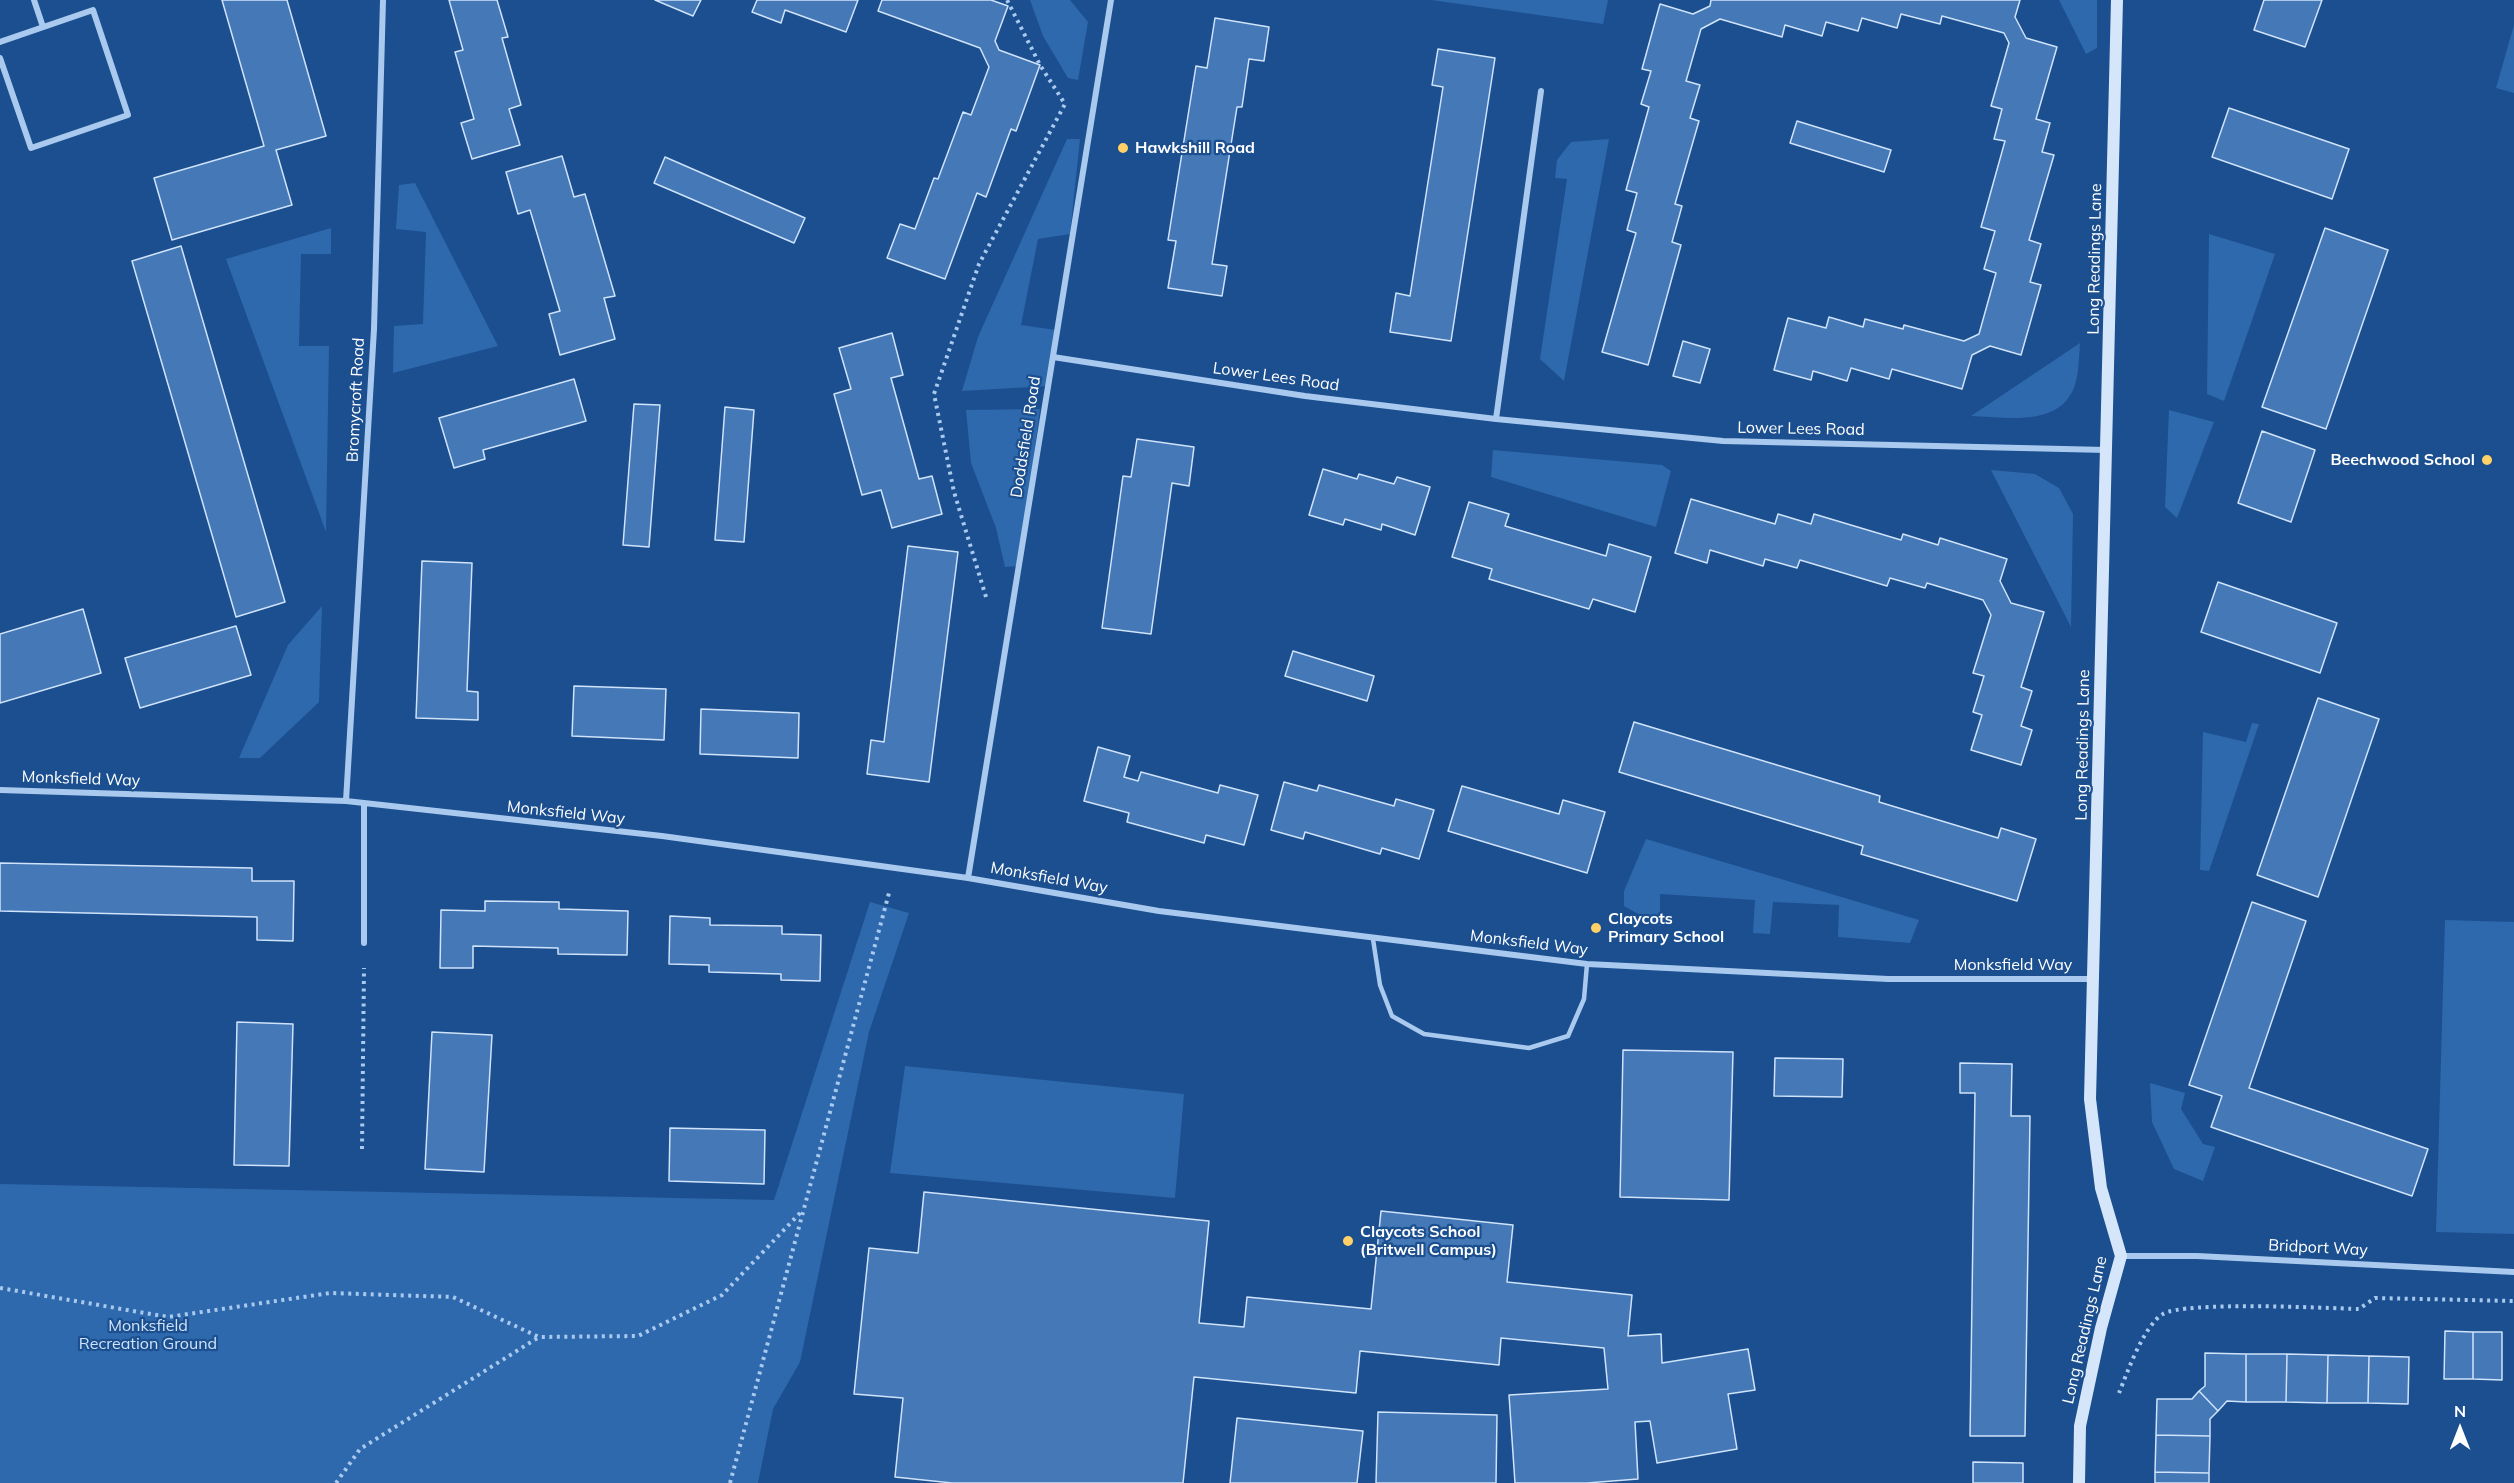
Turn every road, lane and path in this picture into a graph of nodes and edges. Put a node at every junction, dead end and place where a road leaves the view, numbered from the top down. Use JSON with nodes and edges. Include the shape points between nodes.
{"nodes":[{"id":1,"x":34,"y":0,"type":"edge"},
{"id":2,"x":383,"y":0,"type":"edge"},
{"id":3,"x":1006,"y":0,"type":"edge"},
{"id":4,"x":1111,"y":0,"type":"edge"},
{"id":5,"x":2117,"y":0,"type":"edge"},
{"id":6,"x":43,"y":27,"type":"junction"},
{"id":7,"x":0,"y":42,"type":"edge"},
{"id":8,"x":0,"y":58,"type":"edge"},
{"id":9,"x":1541,"y":91,"type":"dead end"},
{"id":10,"x":1053,"y":357,"type":"junction"},
{"id":11,"x":1496,"y":419,"type":"junction"},
{"id":12,"x":2107,"y":450,"type":"junction"},
{"id":13,"x":987,"y":599,"type":"dead end"},
{"id":14,"x":0,"y":790,"type":"edge"},
{"id":15,"x":346,"y":801,"type":"junction"},
{"id":16,"x":364,"y":804,"type":"junction"},
{"id":17,"x":896,"y":868,"type":"junction"},
{"id":18,"x":968,"y":878,"type":"junction"},
{"id":19,"x":1373,"y":939,"type":"junction"},
{"id":20,"x":364,"y":943,"type":"joint"},
{"id":21,"x":1587,"y":964,"type":"junction"},
{"id":22,"x":2093,"y":979,"type":"junction"},
{"id":23,"x":362,"y":1149,"type":"dead end"},
{"id":24,"x":801,"y":1212,"type":"junction"},
{"id":25,"x":2121,"y":1256,"type":"junction"},
{"id":26,"x":2514,"y":1272,"type":"edge"},
{"id":27,"x":0,"y":1288,"type":"edge"},
{"id":28,"x":2514,"y":1301,"type":"edge"},
{"id":29,"x":539,"y":1337,"type":"junction"},
{"id":30,"x":2116,"y":1401,"type":"dead end"},
{"id":31,"x":336,"y":1483,"type":"edge"},
{"id":32,"x":730,"y":1483,"type":"edge"},
{"id":33,"x":2079,"y":1483,"type":"edge"}],
"edges":[{"from":1,"to":6,"type":"street"},
{"from":2,"to":15,"type":"street","name":"Bromycroft Road","via":[[374,329]]},
{"from":3,"to":13,"type":"path","via":[[1065,104],[979,264],[934,394],[954,492]]},
{"from":4,"to":10,"type":"street","name":"Doddsfield Road"},
{"from":5,"to":12,"type":"street","name":"Long Readings Lane"},
{"from":6,"to":7,"type":"street"},
{"from":6,"to":8,"type":"street","via":[[93,10],[128,115],[31,148]]},
{"from":9,"to":11,"type":"street"},
{"from":10,"to":11,"type":"street","name":"Lower Lees Road","via":[[1305,396]]},
{"from":10,"to":18,"type":"street","name":"Doddsfield Road"},
{"from":11,"to":12,"type":"street","name":"Lower Lees Road","via":[[1723,441]]},
{"from":12,"to":22,"type":"street","name":"Long Readings Lane"},
{"from":14,"to":15,"type":"street","name":"Monksfield Way"},
{"from":15,"to":16,"type":"street","name":"Monksfield Way"},
{"from":16,"to":17,"type":"street","name":"Monksfield Way","via":[[662,836]]},
{"from":16,"to":20,"type":"street"},
{"from":17,"to":18,"type":"street","name":"Monksfield Way"},
{"from":17,"to":24,"type":"path"},
{"from":18,"to":19,"type":"street","name":"Monksfield Way","via":[[1159,911]]},
{"from":19,"to":21,"type":"street","name":"Monksfield Way"},
{"from":19,"to":21,"type":"lane","via":[[1380,985],[1392,1016],[1424,1034],[1529,1048],[1568,1036],[1584,999]]},
{"from":20,"to":23,"type":"path"},
{"from":21,"to":22,"type":"street","name":"Monksfield Way","via":[[1888,979]]},
{"from":22,"to":25,"type":"street","name":"Long Readings Lane","via":[[2090,1099],[2101,1188]]},
{"from":24,"to":29,"type":"path","via":[[722,1295],[639,1336]]},
{"from":24,"to":32,"type":"path"},
{"from":25,"to":26,"type":"street","name":"Bridport Way","via":[[2197,1256]]},
{"from":25,"to":33,"type":"street","name":"Long Readings Lane","via":[[2080,1426]]},
{"from":27,"to":29,"type":"path","via":[[168,1317],[330,1293],[453,1297]]},
{"from":28,"to":30,"type":"path","via":[[2375,1298],[2359,1309],[2194,1307],[2163,1314],[2140,1342]]},
{"from":29,"to":31,"type":"path","via":[[360,1449]]}]}
